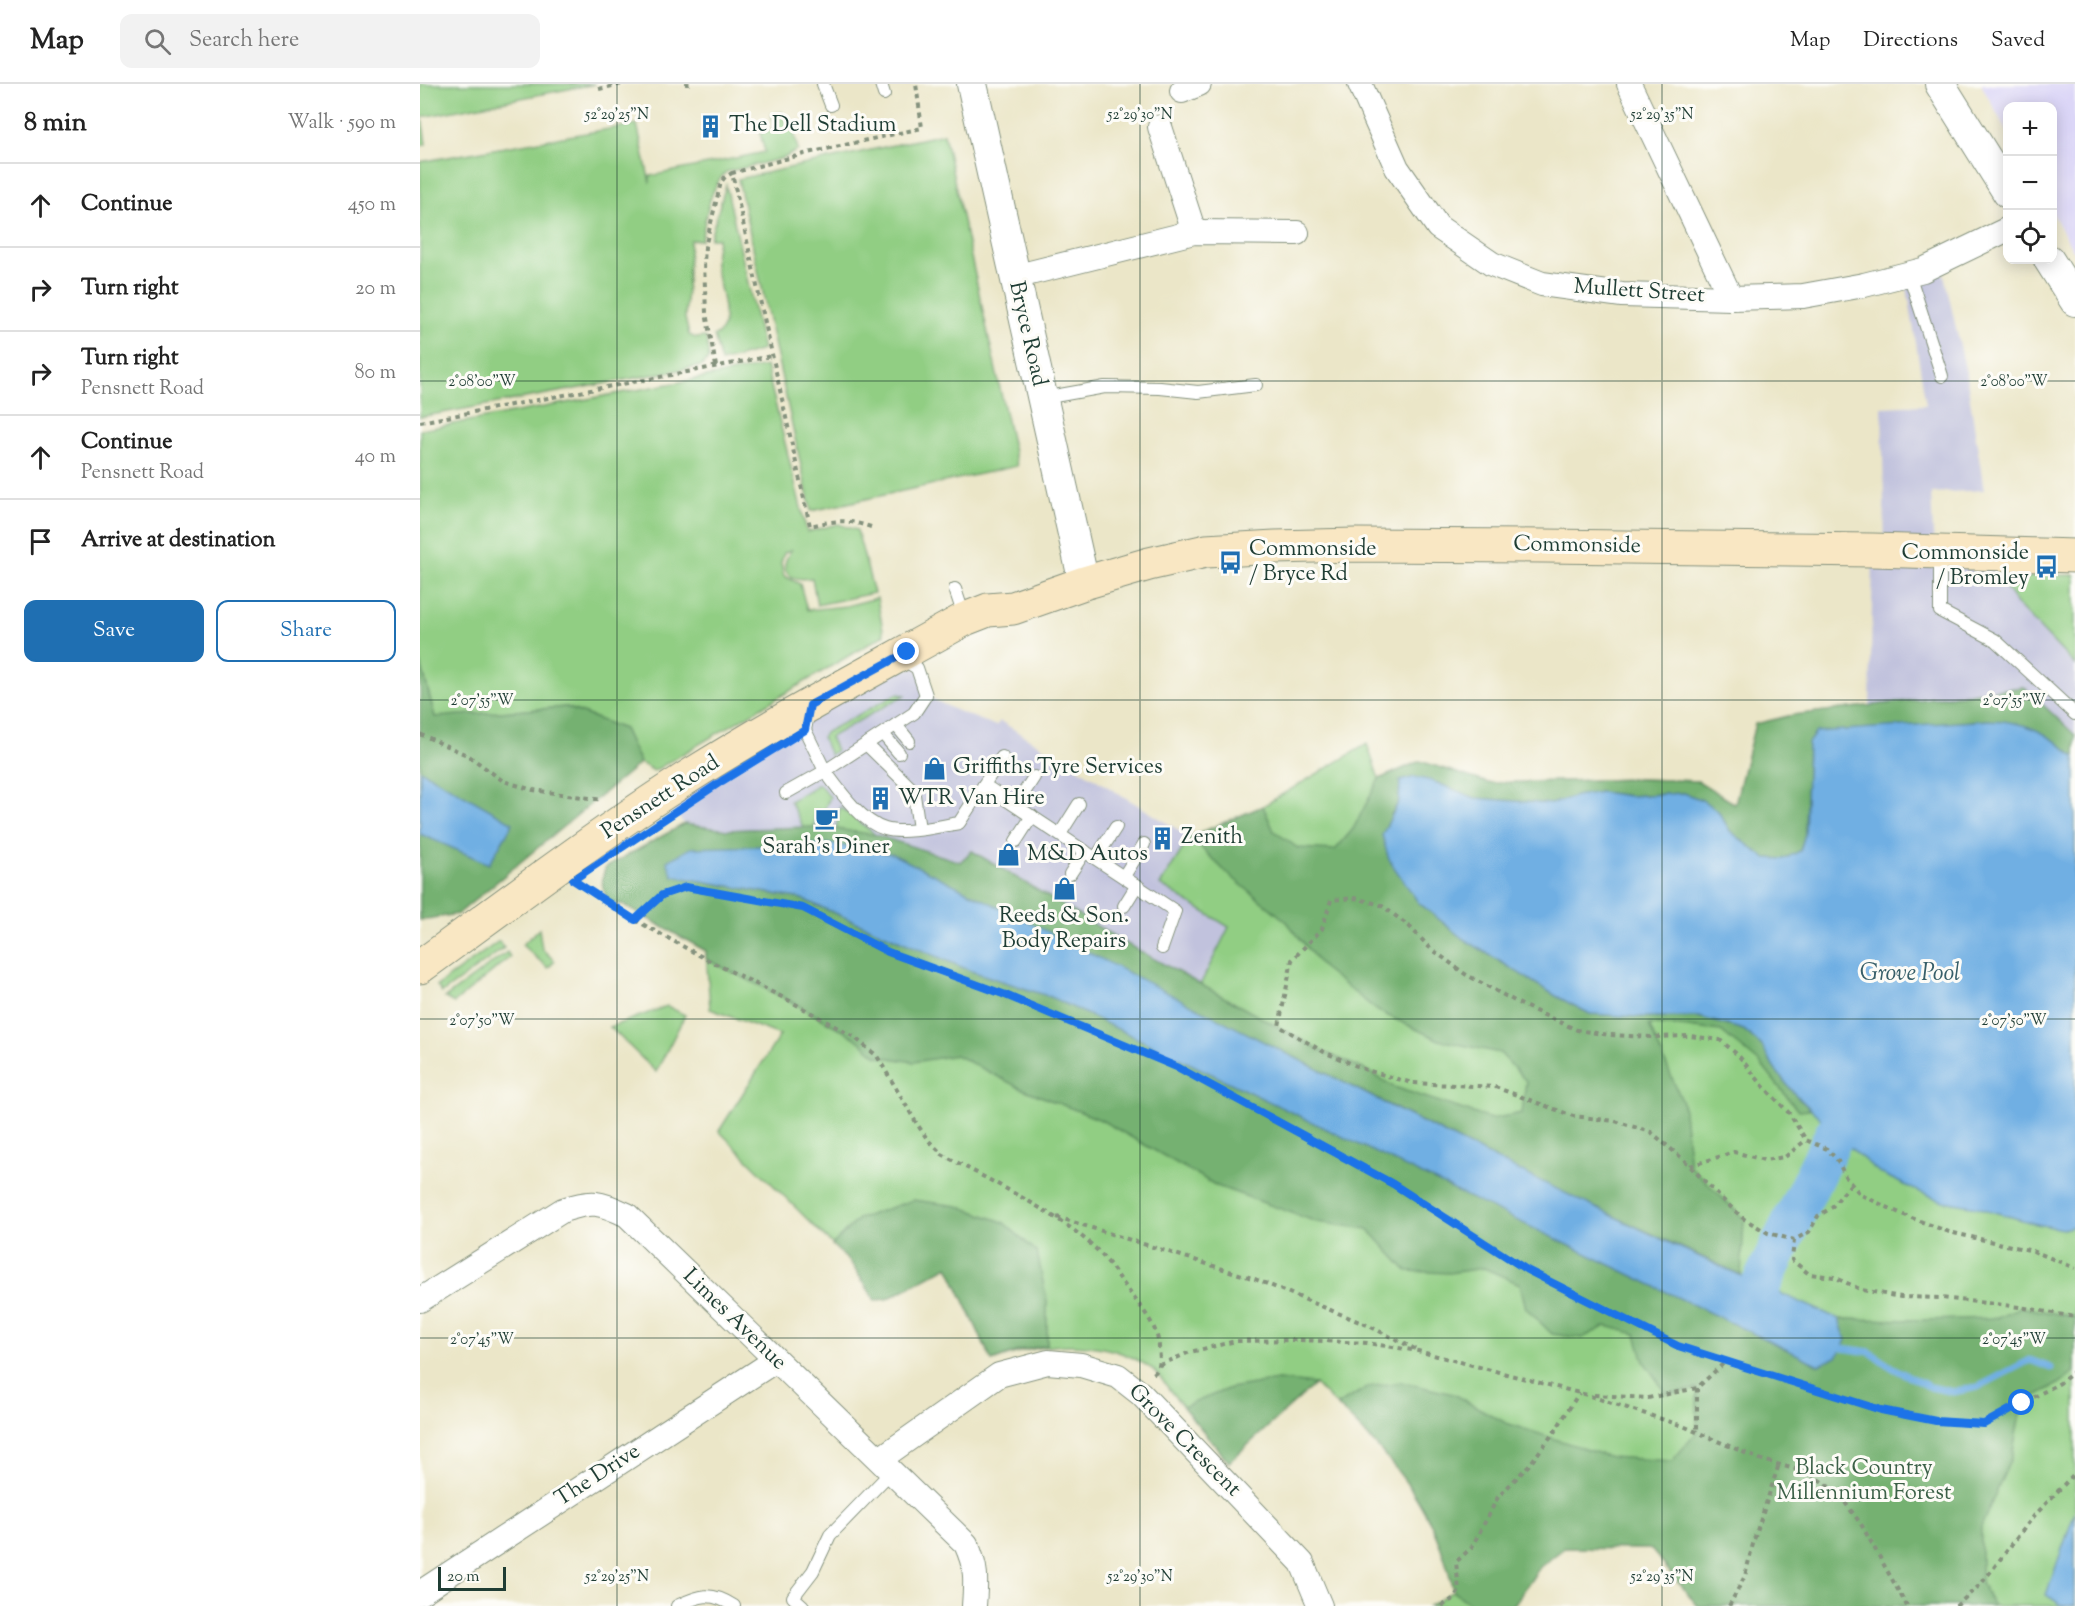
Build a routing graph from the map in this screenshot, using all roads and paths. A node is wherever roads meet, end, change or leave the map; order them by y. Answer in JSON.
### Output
{"nodes":[{"id":1,"x":622,"y":84,"type":"edge"},
{"id":2,"x":685,"y":84,"type":"edge"},
{"id":3,"x":693,"y":84,"type":"edge"},
{"id":4,"x":823,"y":84,"type":"edge"},
{"id":5,"x":916,"y":84,"type":"edge"},
{"id":6,"x":972,"y":84,"type":"edge"},
{"id":7,"x":1360,"y":84,"type":"edge"},
{"id":8,"x":1629,"y":84,"type":"edge"},
{"id":9,"x":1940,"y":84,"type":"edge"},
{"id":10,"x":599,"y":89,"type":"dead end"},
{"id":11,"x":831,"y":105,"type":"dead end"},
{"id":12,"x":1160,"y":127,"type":"dead end"},
{"id":13,"x":732,"y":173,"type":"junction"},
{"id":14,"x":2003,"y":186,"type":"edge"},
{"id":15,"x":2003,"y":231,"type":"edge"},
{"id":16,"x":1194,"y":232,"type":"junction"},
{"id":17,"x":1298,"y":233,"type":"dead end"},
{"id":18,"x":2052,"y":264,"type":"edge"},
{"id":19,"x":1909,"y":274,"type":"junction"},
{"id":20,"x":1014,"y":277,"type":"junction"},
{"id":21,"x":1731,"y":298,"type":"junction"},
{"id":22,"x":2075,"y":301,"type":"edge"},
{"id":23,"x":772,"y":356,"type":"junction"},
{"id":24,"x":716,"y":366,"type":"junction"},
{"id":25,"x":1942,"y":376,"type":"dead end"},
{"id":26,"x":1256,"y":385,"type":"dead end"},
{"id":27,"x":1041,"y":398,"type":"junction"},
{"id":28,"x":420,"y":422,"type":"edge"},
{"id":29,"x":871,"y":527,"type":"dead end"},
{"id":30,"x":1940,"y":552,"type":"junction"},
{"id":31,"x":2075,"y":555,"type":"edge"},
{"id":32,"x":1084,"y":583,"type":"junction"},
{"id":33,"x":1013,"y":608,"type":"junction"},
{"id":34,"x":878,"y":668,"type":"junction"},
{"id":35,"x":916,"y":668,"type":"junction"},
{"id":36,"x":2075,"y":714,"type":"edge"},
{"id":37,"x":808,"y":718,"type":"junction"},
{"id":38,"x":896,"y":725,"type":"junction"},
{"id":39,"x":420,"y":734,"type":"edge"},
{"id":40,"x":883,"y":734,"type":"junction"},
{"id":41,"x":909,"y":741,"type":"dead end"},
{"id":42,"x":867,"y":744,"type":"junction"},
{"id":43,"x":899,"y":753,"type":"dead end"},
{"id":44,"x":1002,"y":757,"type":"dead end"},
{"id":45,"x":825,"y":771,"type":"junction"},
{"id":46,"x":1034,"y":777,"type":"dead end"},
{"id":47,"x":984,"y":785,"type":"junction"},
{"id":48,"x":786,"y":793,"type":"dead end"},
{"id":49,"x":605,"y":800,"type":"dead end"},
{"id":50,"x":1079,"y":804,"type":"dead end"},
{"id":51,"x":1016,"y":805,"type":"junction"},
{"id":52,"x":1032,"y":816,"type":"junction"},
{"id":53,"x":1116,"y":827,"type":"dead end"},
{"id":54,"x":919,"y":829,"type":"junction"},
{"id":55,"x":1060,"y":834,"type":"junction"},
{"id":56,"x":1016,"y":841,"type":"dead end"},
{"id":57,"x":1144,"y":844,"type":"dead end"},
{"id":58,"x":1090,"y":854,"type":"junction"},
{"id":59,"x":1070,"y":874,"type":"dead end"},
{"id":60,"x":1124,"y":876,"type":"junction"},
{"id":61,"x":573,"y":880,"type":"junction"},
{"id":62,"x":1137,"y":885,"type":"junction"},
{"id":63,"x":1124,"y":906,"type":"dead end"},
{"id":64,"x":635,"y":920,"type":"junction"},
{"id":65,"x":1162,"y":948,"type":"dead end"},
{"id":66,"x":420,"y":967,"type":"edge"},
{"id":67,"x":420,"y":991,"type":"edge"},
{"id":68,"x":1806,"y":1140,"type":"junction"},
{"id":69,"x":1690,"y":1166,"type":"junction"},
{"id":70,"x":1851,"y":1184,"type":"junction"},
{"id":71,"x":1053,"y":1216,"type":"junction"},
{"id":72,"x":1794,"y":1240,"type":"junction"},
{"id":73,"x":2075,"y":1268,"type":"edge"},
{"id":74,"x":420,"y":1300,"type":"edge"},
{"id":75,"x":2075,"y":1317,"type":"edge"},
{"id":76,"x":1418,"y":1351,"type":"junction"},
{"id":77,"x":776,"y":1360,"type":"junction"},
{"id":78,"x":1726,"y":1361,"type":"junction"},
{"id":79,"x":1160,"y":1365,"type":"junction"},
{"id":80,"x":2075,"y":1371,"type":"edge"},
{"id":81,"x":1131,"y":1385,"type":"junction"},
{"id":82,"x":1697,"y":1388,"type":"junction"},
{"id":83,"x":1579,"y":1393,"type":"junction"},
{"id":84,"x":1587,"y":1395,"type":"junction"},
{"id":85,"x":1697,"y":1432,"type":"junction"},
{"id":86,"x":1779,"y":1464,"type":"junction"},
{"id":87,"x":886,"y":1465,"type":"junction"},
{"id":88,"x":2075,"y":1473,"type":"edge"},
{"id":89,"x":420,"y":1593,"type":"edge"},
{"id":90,"x":677,"y":1606,"type":"edge"},
{"id":91,"x":734,"y":1606,"type":"edge"},
{"id":92,"x":803,"y":1606,"type":"edge"},
{"id":93,"x":974,"y":1606,"type":"edge"},
{"id":94,"x":1320,"y":1606,"type":"edge"},
{"id":95,"x":1442,"y":1606,"type":"edge"},
{"id":96,"x":1729,"y":1606,"type":"edge"},
{"id":97,"x":1907,"y":1606,"type":"edge"},
{"id":98,"x":1956,"y":1606,"type":"edge"}],
"edges":[{"from":1,"to":10,"type":"path"},
{"from":2,"to":3,"type":"path"},
{"from":4,"to":11,"type":"lane"},
{"from":5,"to":13,"type":"path"},
{"from":6,"to":20,"type":"street","name":"Bryce Road"},
{"from":7,"to":21,"type":"street","name":"Mullett Street"},
{"from":8,"to":21,"type":"street"},
{"from":9,"to":14,"type":"street"},
{"from":12,"to":16,"type":"street"},
{"from":13,"to":23,"type":"path"},
{"from":13,"to":24,"type":"path"},
{"from":15,"to":19,"type":"street","name":"Mullett Street"},
{"from":16,"to":17,"type":"street"},
{"from":16,"to":20,"type":"street"},
{"from":18,"to":22,"type":"street"},
{"from":19,"to":21,"type":"street","name":"Mullett Street"},
{"from":19,"to":25,"type":"lane"},
{"from":20,"to":27,"type":"street","name":"Bryce Road"},
{"from":23,"to":24,"type":"path"},
{"from":23,"to":29,"type":"path"},
{"from":24,"to":28,"type":"path"},
{"from":26,"to":27,"type":"lane"},
{"from":27,"to":32,"type":"street","name":"Bryce Road"},
{"from":30,"to":31,"type":"main road","name":"Commonside"},
{"from":30,"to":32,"type":"main road","name":"Commonside"},
{"from":30,"to":36,"type":"lane"},
{"from":32,"to":33,"type":"main road","name":"Pensnett Road"},
{"from":33,"to":34,"type":"main road","name":"Pensnett Road"},
{"from":33,"to":35,"type":"main road","name":"Pensnett Road"},
{"from":34,"to":35,"type":"lane"},
{"from":34,"to":37,"type":"main road","name":"Pensnett Road"},
{"from":35,"to":37,"type":"main road","name":"Pensnett Road"},
{"from":35,"to":38,"type":"lane"},
{"from":37,"to":45,"type":"lane"},
{"from":37,"to":61,"type":"main road","name":"Pensnett Road"},
{"from":37,"to":66,"type":"main road","name":"Pensnett Road"},
{"from":38,"to":40,"type":"lane"},
{"from":38,"to":41,"type":"lane"},
{"from":39,"to":49,"type":"path"},
{"from":40,"to":42,"type":"lane"},
{"from":40,"to":43,"type":"lane"},
{"from":42,"to":45,"type":"lane"},
{"from":42,"to":54,"type":"lane"},
{"from":44,"to":47,"type":"lane"},
{"from":45,"to":48,"type":"lane"},
{"from":45,"to":54,"type":"lane"},
{"from":46,"to":51,"type":"lane"},
{"from":47,"to":51,"type":"lane"},
{"from":47,"to":54,"type":"lane"},
{"from":50,"to":55,"type":"lane"},
{"from":51,"to":52,"type":"lane"},
{"from":52,"to":55,"type":"lane"},
{"from":52,"to":56,"type":"lane"},
{"from":53,"to":58,"type":"lane"},
{"from":55,"to":58,"type":"lane"},
{"from":57,"to":60,"type":"lane"},
{"from":58,"to":59,"type":"lane"},
{"from":58,"to":60,"type":"lane"},
{"from":60,"to":62,"type":"lane"},
{"from":61,"to":64,"type":"path"},
{"from":61,"to":67,"type":"main road","name":"Pensnett Road"},
{"from":62,"to":63,"type":"lane"},
{"from":62,"to":65,"type":"lane"},
{"from":64,"to":71,"type":"path"},
{"from":64,"to":78,"type":"path"},
{"from":68,"to":69,"type":"path"},
{"from":68,"to":69,"type":"path"},
{"from":68,"to":70,"type":"path"},
{"from":69,"to":72,"type":"path"},
{"from":70,"to":72,"type":"path"},
{"from":70,"to":73,"type":"path"},
{"from":71,"to":76,"type":"path"},
{"from":71,"to":79,"type":"path"},
{"from":72,"to":75,"type":"path"},
{"from":74,"to":77,"type":"street","name":"Limes Avenue"},
{"from":76,"to":79,"type":"path"},
{"from":76,"to":83,"type":"path"},
{"from":77,"to":87,"type":"street","name":"Limes Avenue"},
{"from":77,"to":89,"type":"street","name":"The Drive"},
{"from":78,"to":80,"type":"path"},
{"from":78,"to":82,"type":"path"},
{"from":79,"to":81,"type":"path"},
{"from":81,"to":87,"type":"street","name":"Grove Crescent"},
{"from":81,"to":94,"type":"street","name":"Grove Crescent"},
{"from":82,"to":84,"type":"path"},
{"from":82,"to":85,"type":"path"},
{"from":83,"to":84,"type":"path"},
{"from":83,"to":95,"type":"path"},
{"from":84,"to":85,"type":"path"},
{"from":85,"to":86,"type":"path"},
{"from":86,"to":96,"type":"path"},
{"from":86,"to":97,"type":"path"},
{"from":87,"to":92,"type":"lane"},
{"from":87,"to":93,"type":"street","name":"Limes Avenue"},
{"from":88,"to":98,"type":"path"},
{"from":90,"to":91,"type":"lane"}]}
